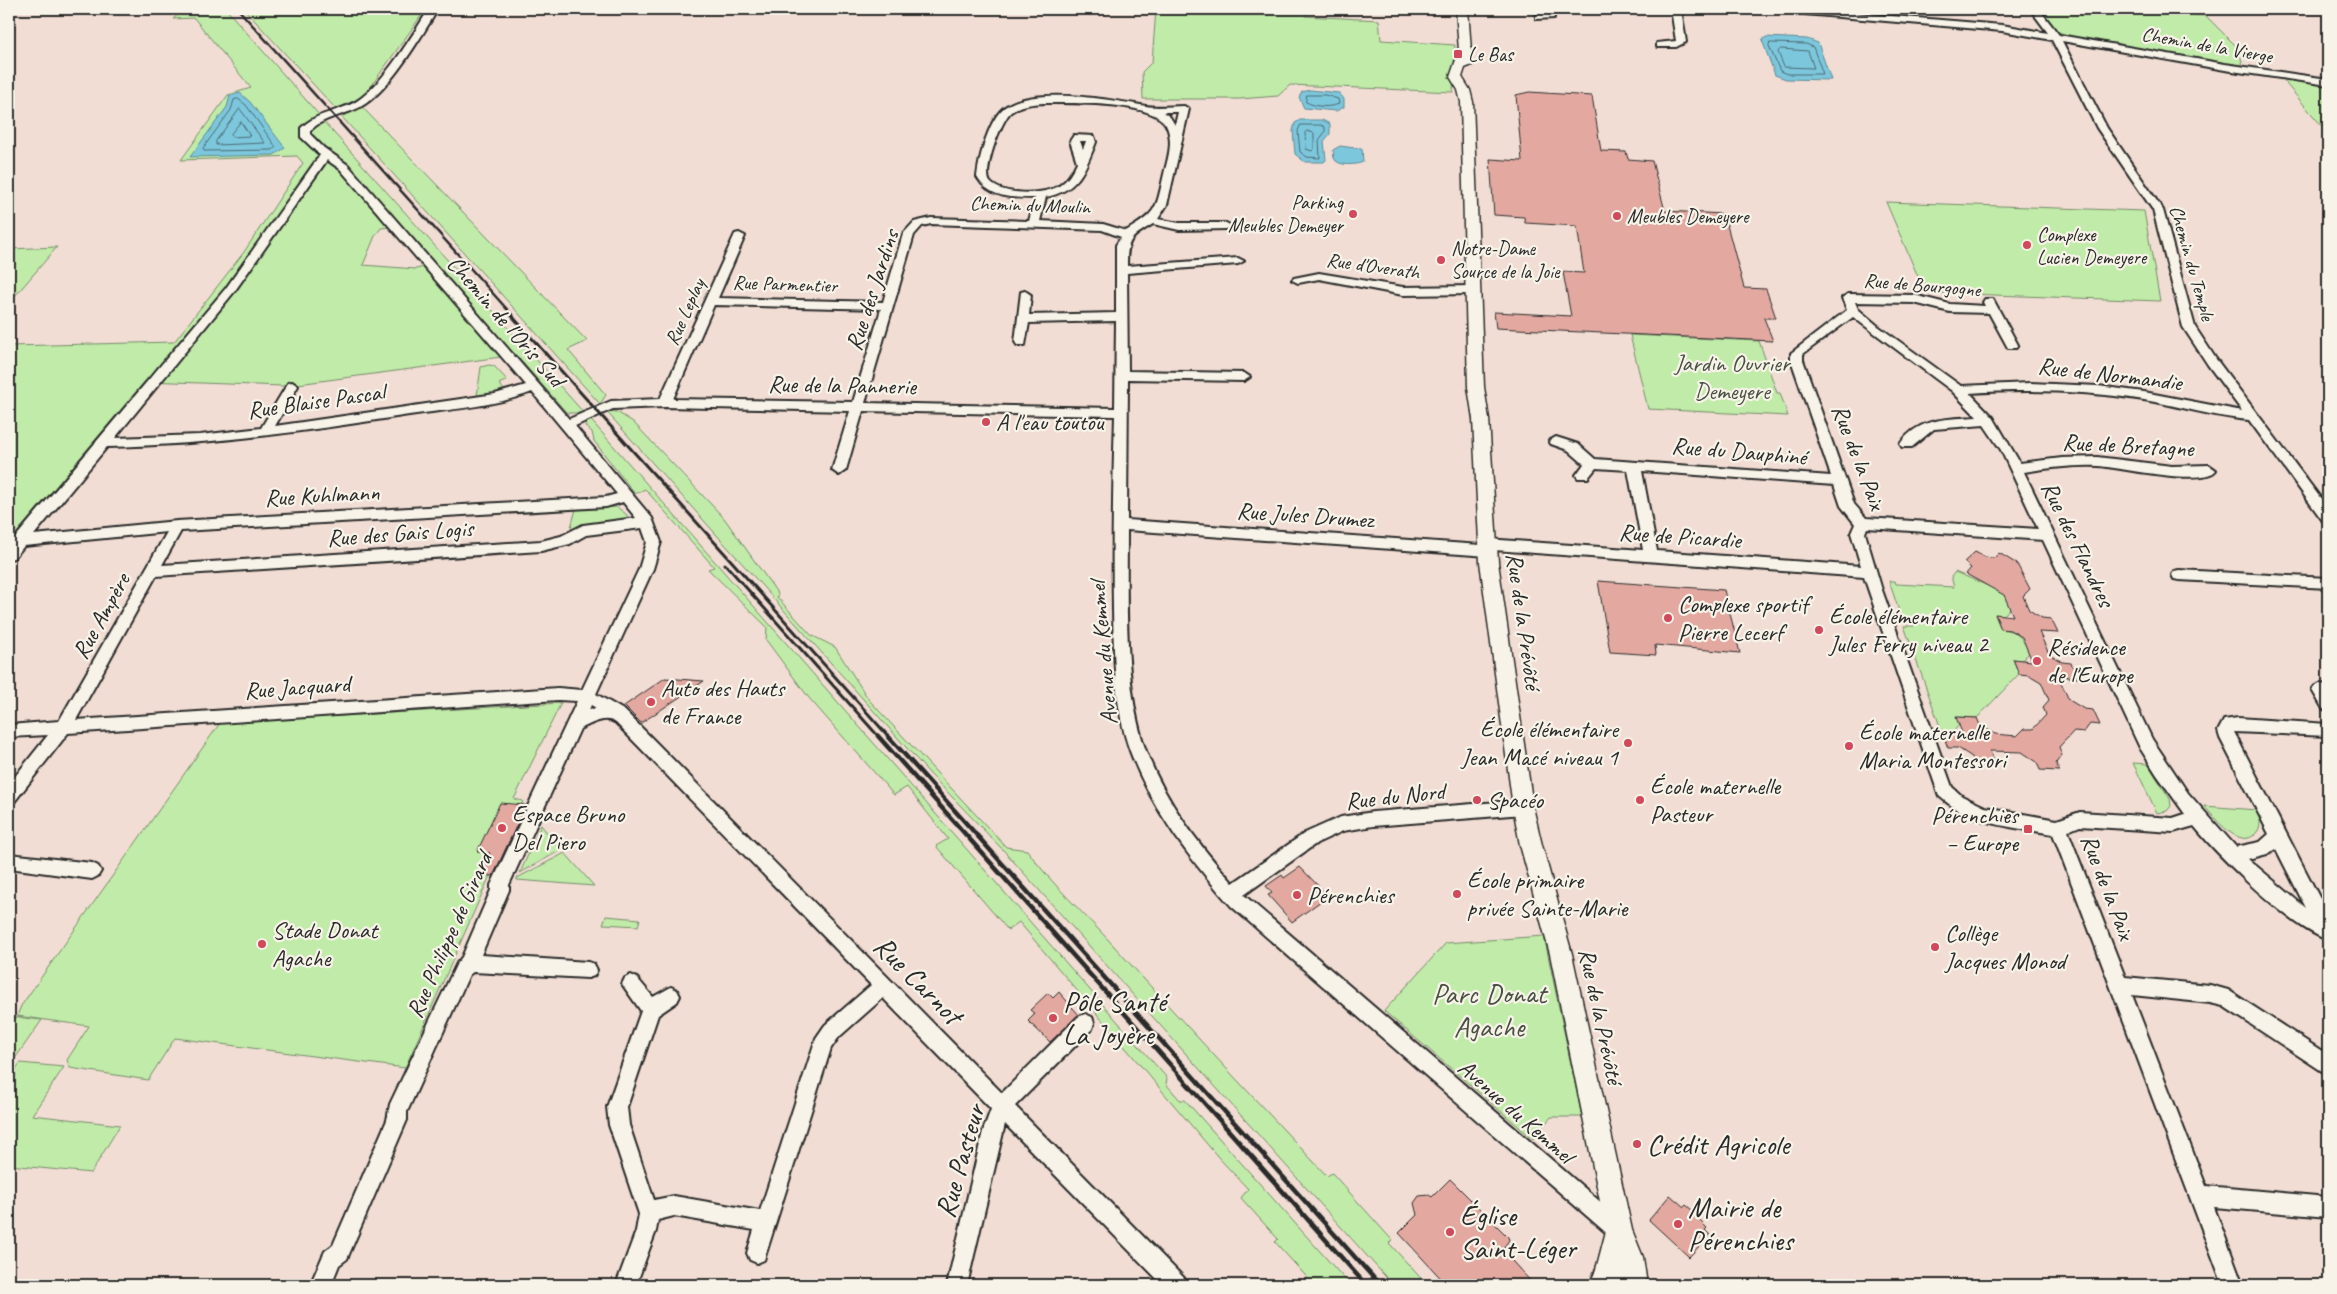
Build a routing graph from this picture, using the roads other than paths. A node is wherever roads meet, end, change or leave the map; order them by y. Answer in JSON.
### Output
{"nodes":[{"id":1,"x":433,"y":9,"type":"edge"},
{"id":2,"x":1462,"y":9,"type":"edge"},
{"id":3,"x":1549,"y":9,"type":"edge"},
{"id":4,"x":1676,"y":9,"type":"edge"},
{"id":5,"x":1781,"y":9,"type":"edge"},
{"id":6,"x":2035,"y":9,"type":"edge"},
{"id":7,"x":1539,"y":17,"type":"dead end"},
{"id":8,"x":2055,"y":36,"type":"junction"},
{"id":9,"x":1660,"y":45,"type":"dead end"},
{"id":10,"x":2328,"y":82,"type":"edge"},
{"id":11,"x":1147,"y":108,"type":"junction"},
{"id":12,"x":1175,"y":144,"type":"junction"},
{"id":13,"x":326,"y":154,"type":"junction"},
{"id":14,"x":1082,"y":161,"type":"dead end"},
{"id":15,"x":1040,"y":195,"type":"junction"},
{"id":16,"x":1152,"y":220,"type":"junction"},
{"id":17,"x":931,"y":221,"type":"joint"},
{"id":18,"x":1034,"y":224,"type":"junction"},
{"id":19,"x":1226,"y":226,"type":"dead end"},
{"id":20,"x":1127,"y":235,"type":"junction"},
{"id":21,"x":739,"y":236,"type":"dead end"},
{"id":22,"x":1238,"y":261,"type":"dead end"},
{"id":23,"x":1122,"y":270,"type":"junction"},
{"id":24,"x":1298,"y":280,"type":"dead end"},
{"id":25,"x":1473,"y":290,"type":"junction"},
{"id":26,"x":1025,"y":295,"type":"dead end"},
{"id":27,"x":711,"y":301,"type":"junction"},
{"id":28,"x":888,"y":306,"type":"junction"},
{"id":29,"x":1854,"y":311,"type":"junction"},
{"id":30,"x":1122,"y":317,"type":"junction"},
{"id":31,"x":1023,"y":319,"type":"junction"},
{"id":32,"x":1021,"y":342,"type":"dead end"},
{"id":33,"x":2012,"y":344,"type":"dead end"},
{"id":34,"x":1122,"y":375,"type":"junction"},
{"id":35,"x":1244,"y":377,"type":"dead end"},
{"id":36,"x":292,"y":386,"type":"dead end"},
{"id":37,"x":533,"y":387,"type":"junction"},
{"id":38,"x":1962,"y":390,"type":"junction"},
{"id":39,"x":665,"y":403,"type":"junction"},
{"id":40,"x":857,"y":408,"type":"junction"},
{"id":41,"x":1120,"y":412,"type":"junction"},
{"id":42,"x":2253,"y":416,"type":"junction"},
{"id":43,"x":1988,"y":420,"type":"junction"},
{"id":44,"x":566,"y":425,"type":"junction"},
{"id":45,"x":266,"y":431,"type":"junction"},
{"id":46,"x":1556,"y":441,"type":"dead end"},
{"id":47,"x":103,"y":443,"type":"junction"},
{"id":48,"x":1907,"y":444,"type":"dead end"},
{"id":49,"x":1592,"y":463,"type":"junction"},
{"id":50,"x":1634,"y":466,"type":"junction"},
{"id":51,"x":2016,"y":468,"type":"junction"},
{"id":52,"x":839,"y":470,"type":"dead end"},
{"id":53,"x":2209,"y":470,"type":"dead end"},
{"id":54,"x":1583,"y":475,"type":"dead end"},
{"id":55,"x":1840,"y":481,"type":"junction"},
{"id":56,"x":627,"y":496,"type":"junction"},
{"id":57,"x":2328,"y":518,"type":"edge"},
{"id":58,"x":647,"y":522,"type":"junction"},
{"id":59,"x":1862,"y":523,"type":"junction"},
{"id":60,"x":1119,"y":524,"type":"junction"},
{"id":61,"x":177,"y":526,"type":"junction"},
{"id":62,"x":2048,"y":535,"type":"junction"},
{"id":63,"x":19,"y":541,"type":"junction"},
{"id":64,"x":1488,"y":548,"type":"junction"},
{"id":65,"x":9,"y":554,"type":"edge"},
{"id":66,"x":1651,"y":557,"type":"junction"},
{"id":67,"x":152,"y":571,"type":"junction"},
{"id":68,"x":1869,"y":572,"type":"junction"},
{"id":69,"x":2178,"y":575,"type":"dead end"},
{"id":70,"x":2328,"y":583,"type":"edge"},
{"id":71,"x":2328,"y":690,"type":"edge"},
{"id":72,"x":588,"y":697,"type":"junction"},
{"id":73,"x":2328,"y":705,"type":"edge"},
{"id":74,"x":619,"y":715,"type":"junction"},
{"id":75,"x":574,"y":725,"type":"junction"},
{"id":76,"x":63,"y":728,"type":"junction"},
{"id":77,"x":2328,"y":730,"type":"edge"},
{"id":78,"x":9,"y":731,"type":"edge"},
{"id":79,"x":9,"y":796,"type":"edge"},
{"id":80,"x":1523,"y":807,"type":"junction"},
{"id":81,"x":2199,"y":817,"type":"junction"},
{"id":82,"x":2059,"y":828,"type":"junction"},
{"id":83,"x":2279,"y":836,"type":"junction"},
{"id":84,"x":2265,"y":848,"type":"junction"},
{"id":85,"x":2234,"y":855,"type":"junction"},
{"id":86,"x":2291,"y":860,"type":"junction"},
{"id":87,"x":9,"y":861,"type":"edge"},
{"id":88,"x":92,"y":871,"type":"dead end"},
{"id":89,"x":1232,"y":894,"type":"junction"},
{"id":90,"x":2328,"y":923,"type":"edge"},
{"id":91,"x":2328,"y":932,"type":"edge"},
{"id":92,"x":469,"y":963,"type":"junction"},
{"id":93,"x":588,"y":970,"type":"dead end"},
{"id":94,"x":631,"y":984,"type":"dead end"},
{"id":95,"x":2120,"y":985,"type":"junction"},
{"id":96,"x":883,"y":986,"type":"junction"},
{"id":97,"x":671,"y":996,"type":"dead end"},
{"id":98,"x":652,"y":1009,"type":"junction"},
{"id":99,"x":1085,"y":1023,"type":"dead end"},
{"id":100,"x":2328,"y":1066,"type":"edge"},
{"id":101,"x":1002,"y":1106,"type":"junction"},
{"id":102,"x":2199,"y":1196,"type":"junction"},
{"id":103,"x":2328,"y":1208,"type":"edge"},
{"id":104,"x":649,"y":1214,"type":"junction"},
{"id":105,"x":767,"y":1222,"type":"junction"},
{"id":106,"x":1619,"y":1231,"type":"junction"},
{"id":107,"x":757,"y":1253,"type":"dead end"},
{"id":108,"x":1619,"y":1283,"type":"edge"},
{"id":109,"x":320,"y":1285,"type":"edge"},
{"id":110,"x":626,"y":1285,"type":"edge"},
{"id":111,"x":957,"y":1285,"type":"edge"},
{"id":112,"x":1177,"y":1285,"type":"edge"},
{"id":113,"x":2233,"y":1285,"type":"edge"}],
"edges":[{"from":1,"to":13,"type":"street","name":"Chemin de l'Oris Sud"},
{"from":2,"to":25,"type":"street","name":"Rue de la Prévôté"},
{"from":3,"to":7,"type":"street"},
{"from":4,"to":9,"type":"street"},
{"from":5,"to":8,"type":"street","name":"Chemin de la Vierge"},
{"from":6,"to":8,"type":"street","name":"Chemin du Temple"},
{"from":8,"to":10,"type":"street","name":"Chemin de la Vierge"},
{"from":8,"to":42,"type":"street","name":"Chemin du Temple"},
{"from":11,"to":12,"type":"street"},
{"from":11,"to":12,"type":"street"},
{"from":11,"to":15,"type":"street"},
{"from":12,"to":16,"type":"street"},
{"from":13,"to":37,"type":"street","name":"Chemin de l'Oris Sud"},
{"from":13,"to":47,"type":"street"},
{"from":14,"to":15,"type":"street"},
{"from":15,"to":18,"type":"street"},
{"from":16,"to":19,"type":"street"},
{"from":16,"to":20,"type":"street"},
{"from":17,"to":18,"type":"street","name":"Chemin du Moulin"},
{"from":17,"to":28,"type":"street","name":"Rue des Jardins"},
{"from":18,"to":20,"type":"street","name":"Chemin du Moulin"},
{"from":20,"to":23,"type":"street"},
{"from":21,"to":27,"type":"street","name":"Rue Leplay"},
{"from":22,"to":23,"type":"street"},
{"from":23,"to":30,"type":"street"},
{"from":24,"to":25,"type":"street","name":"Rue d'Overath"},
{"from":25,"to":64,"type":"street","name":"Rue de la Prévôté"},
{"from":26,"to":31,"type":"street"},
{"from":27,"to":28,"type":"street","name":"Rue Parmentier"},
{"from":27,"to":39,"type":"street","name":"Rue Leplay"},
{"from":28,"to":40,"type":"street","name":"Rue des Jardins"},
{"from":29,"to":33,"type":"street","name":"Rue de Bourgogne"},
{"from":29,"to":38,"type":"street","name":"Rue des Flandres"},
{"from":29,"to":55,"type":"street","name":"Rue de la Paix"},
{"from":30,"to":31,"type":"street"},
{"from":30,"to":34,"type":"street"},
{"from":31,"to":32,"type":"street"},
{"from":34,"to":35,"type":"street"},
{"from":34,"to":41,"type":"street","name":"Avenue du Kemmel"},
{"from":36,"to":45,"type":"street"},
{"from":37,"to":44,"type":"street","name":"Chemin de l'Oris Sud"},
{"from":37,"to":45,"type":"street","name":"Rue Blaise Pascal"},
{"from":38,"to":42,"type":"street","name":"Rue de Normandie"},
{"from":38,"to":43,"type":"street","name":"Rue des Flandres"},
{"from":39,"to":40,"type":"street","name":"Rue de la Pannerie"},
{"from":39,"to":44,"type":"street","name":"Rue de la Pannerie"},
{"from":40,"to":41,"type":"street","name":"Rue de la Pannerie"},
{"from":40,"to":52,"type":"street","name":"Rue des Jardins"},
{"from":41,"to":60,"type":"street","name":"Avenue du Kemmel"},
{"from":42,"to":57,"type":"street","name":"Chemin du Temple"},
{"from":43,"to":48,"type":"street"},
{"from":43,"to":51,"type":"street","name":"Rue des Flandres"},
{"from":44,"to":56,"type":"street","name":"Chemin de l'Oris Sud"},
{"from":45,"to":47,"type":"street","name":"Rue Blaise Pascal"},
{"from":46,"to":49,"type":"street"},
{"from":47,"to":63,"type":"street"},
{"from":49,"to":50,"type":"street","name":"Rue du Dauphiné"},
{"from":49,"to":54,"type":"street"},
{"from":50,"to":55,"type":"street","name":"Rue du Dauphiné"},
{"from":50,"to":66,"type":"street"},
{"from":51,"to":53,"type":"street","name":"Rue de Bretagne"},
{"from":51,"to":62,"type":"street","name":"Rue des Flandres"},
{"from":55,"to":59,"type":"street","name":"Rue de la Paix"},
{"from":56,"to":58,"type":"street","name":"Chemin de l'Oris Sud"},
{"from":56,"to":61,"type":"street","name":"Rue Kuhlmann"},
{"from":58,"to":67,"type":"street","name":"Rue des Gais Logis"},
{"from":58,"to":72,"type":"street","name":"Rue Philippe de Girard"},
{"from":59,"to":62,"type":"street"},
{"from":59,"to":68,"type":"street","name":"Rue de la Paix"},
{"from":60,"to":64,"type":"street","name":"Rue Jules Drumez"},
{"from":60,"to":89,"type":"street","name":"Avenue du Kemmel"},
{"from":61,"to":63,"type":"street","name":"Rue Kuhlmann"},
{"from":61,"to":67,"type":"street","name":"Rue Ampère"},
{"from":62,"to":81,"type":"street","name":"Rue des Flandres"},
{"from":63,"to":65,"type":"street"},
{"from":64,"to":66,"type":"street","name":"Rue de Picardie"},
{"from":64,"to":80,"type":"street","name":"Rue de la Prévôté"},
{"from":66,"to":68,"type":"street","name":"Rue de Picardie"},
{"from":67,"to":76,"type":"street","name":"Rue Ampère"},
{"from":68,"to":82,"type":"street","name":"Rue de la Paix"},
{"from":69,"to":70,"type":"street"},
{"from":71,"to":73,"type":"street"},
{"from":72,"to":74,"type":"street","name":"Rue Carnot"},
{"from":72,"to":75,"type":"street","name":"Rue Philippe de Girard"},
{"from":72,"to":76,"type":"street","name":"Rue Jacquard"},
{"from":74,"to":75,"type":"street"},
{"from":74,"to":96,"type":"street","name":"Rue Carnot"},
{"from":75,"to":92,"type":"street","name":"Rue Philippe de Girard"},
{"from":76,"to":78,"type":"street","name":"Rue Jacquard"},
{"from":76,"to":79,"type":"street","name":"Rue Ampère"},
{"from":77,"to":83,"type":"street"},
{"from":80,"to":89,"type":"street","name":"Rue du Nord"},
{"from":80,"to":106,"type":"street","name":"Rue de la Prévôté"},
{"from":81,"to":82,"type":"street"},
{"from":81,"to":85,"type":"street","name":"Rue des Flandres"},
{"from":82,"to":95,"type":"street","name":"Rue de la Paix"},
{"from":83,"to":84,"type":"street"},
{"from":83,"to":86,"type":"street"},
{"from":84,"to":85,"type":"street"},
{"from":84,"to":86,"type":"street"},
{"from":85,"to":91,"type":"street","name":"Rue des Flandres"},
{"from":86,"to":90,"type":"street"},
{"from":87,"to":88,"type":"street"},
{"from":89,"to":106,"type":"street","name":"Avenue du Kemmel"},
{"from":92,"to":93,"type":"street"},
{"from":92,"to":109,"type":"street","name":"Rue Philippe de Girard"},
{"from":94,"to":98,"type":"street"},
{"from":95,"to":100,"type":"street"},
{"from":95,"to":102,"type":"street","name":"Rue de la Paix"},
{"from":96,"to":101,"type":"street","name":"Rue Carnot"},
{"from":96,"to":105,"type":"street"},
{"from":97,"to":98,"type":"street"},
{"from":98,"to":104,"type":"street"},
{"from":99,"to":101,"type":"street","name":"Rue Pasteur"},
{"from":101,"to":111,"type":"street","name":"Rue Pasteur"},
{"from":101,"to":112,"type":"street","name":"Rue Carnot"},
{"from":102,"to":103,"type":"street"},
{"from":102,"to":113,"type":"street","name":"Rue de la Paix"},
{"from":104,"to":105,"type":"street"},
{"from":104,"to":110,"type":"street"},
{"from":105,"to":107,"type":"street"},
{"from":106,"to":108,"type":"street","name":"Rue de la Prévôté"}]}
